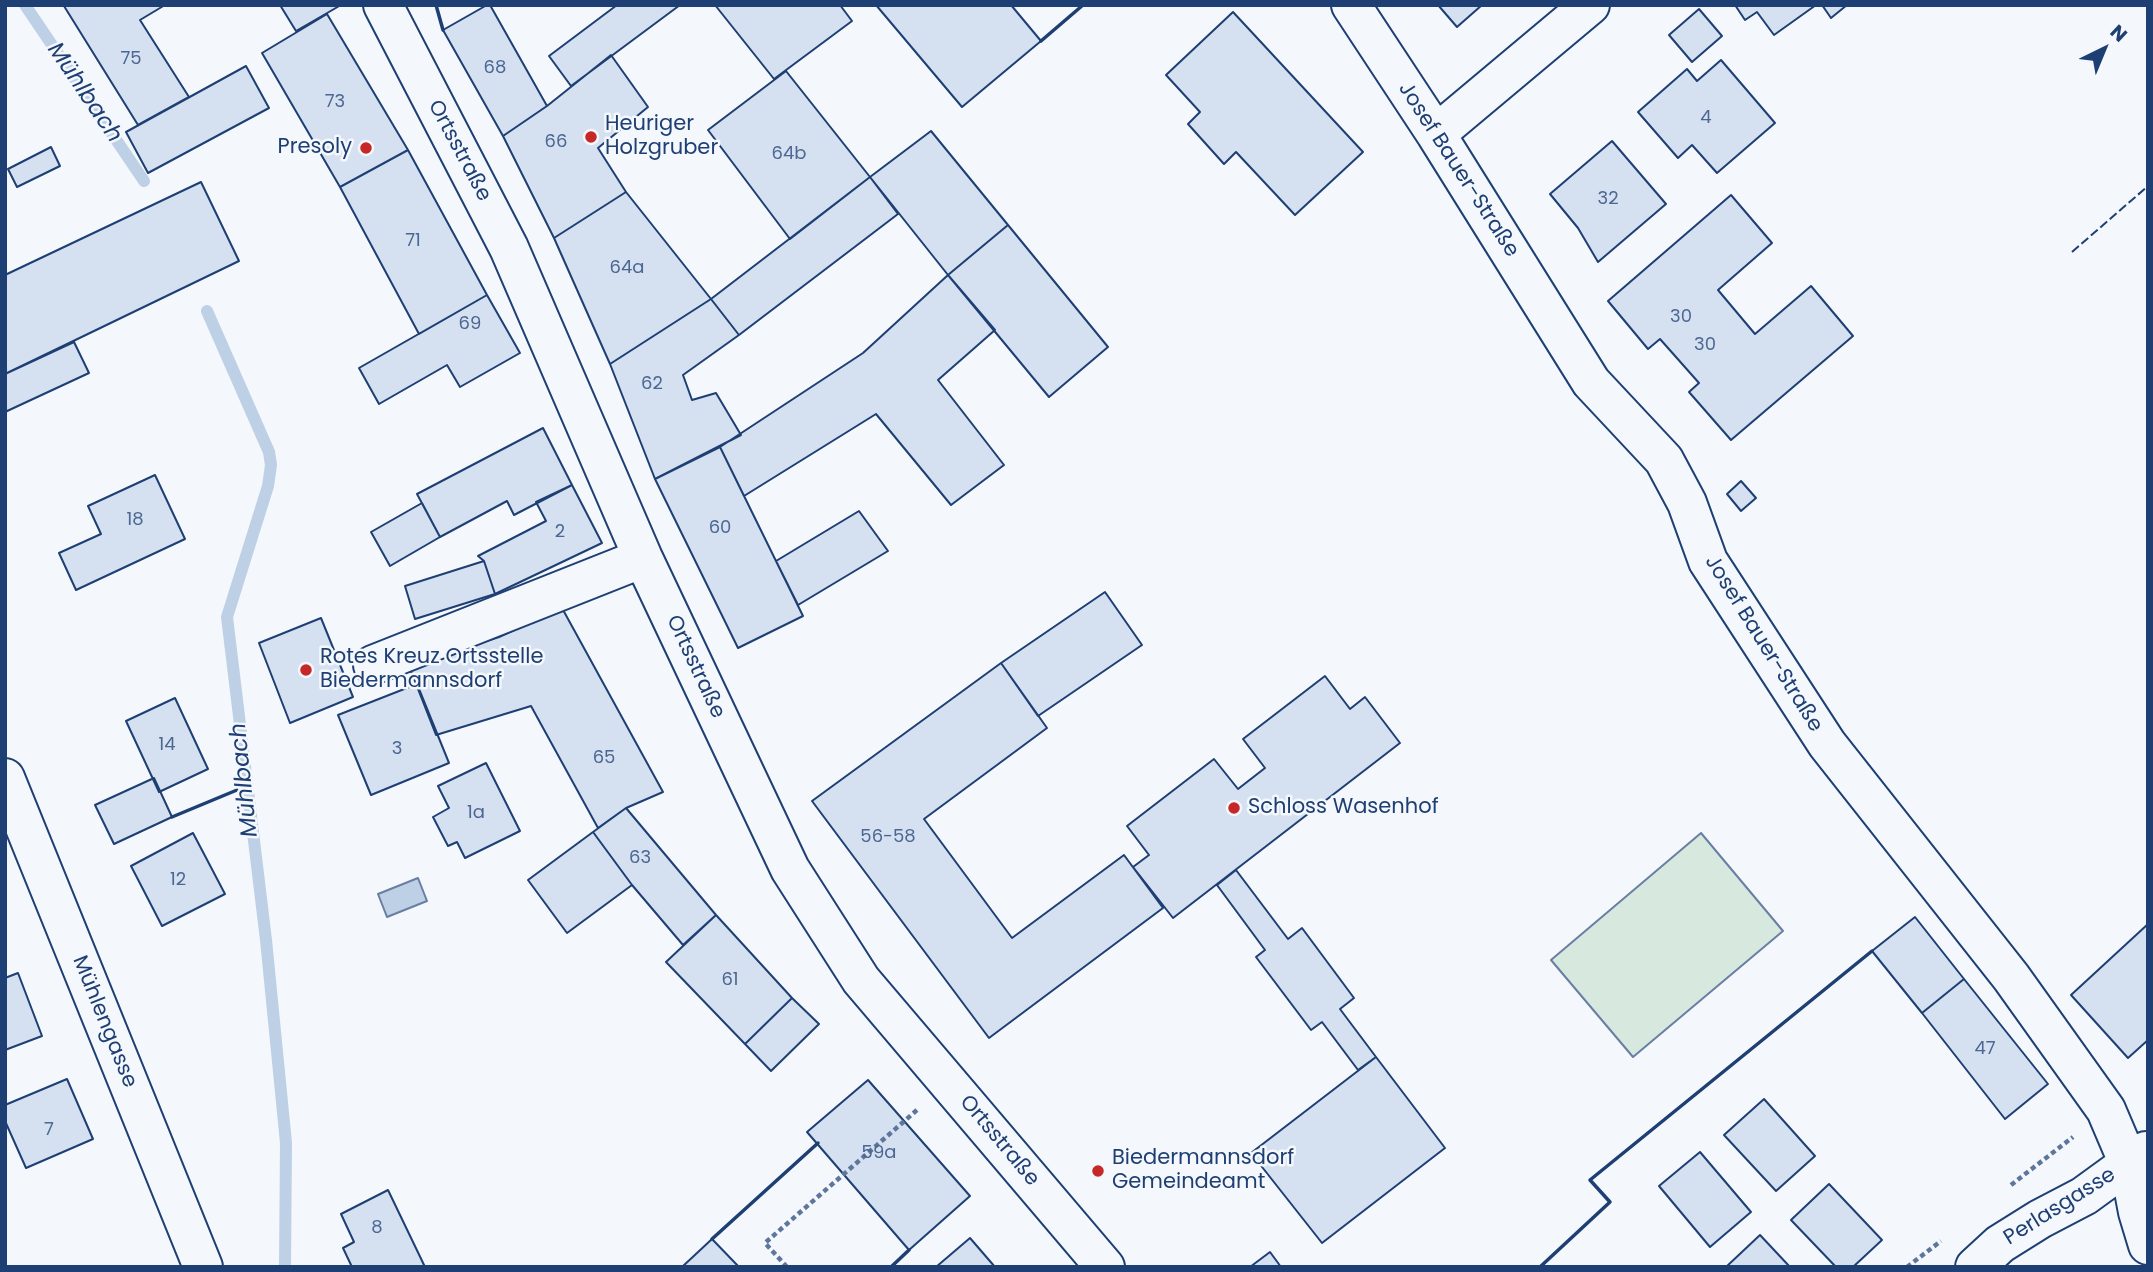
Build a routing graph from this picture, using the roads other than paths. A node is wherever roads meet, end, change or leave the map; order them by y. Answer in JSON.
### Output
{"nodes":[{"id":1,"x":383,"y":5,"type":"edge"},
{"id":2,"x":1351,"y":5,"type":"edge"},
{"id":3,"x":1590,"y":5,"type":"edge"},
{"id":4,"x":1436,"y":134,"type":"junction"},
{"id":5,"x":643,"y":558,"type":"junction"},
{"id":6,"x":373,"y":665,"type":"dead end"},
{"id":7,"x":5,"y":778,"type":"edge"},
{"id":8,"x":2138,"y":1157,"type":"edge"},
{"id":9,"x":2148,"y":1245,"type":"edge"},
{"id":10,"x":203,"y":1267,"type":"edge"},
{"id":11,"x":1105,"y":1267,"type":"edge"},
{"id":12,"x":1975,"y":1267,"type":"edge"}],
"edges":[{"from":1,"to":5,"type":"street","name":"Ortsstraße"},
{"from":2,"to":4,"type":"street","name":"Josef Bauer-Straße"},
{"from":3,"to":4,"type":"street"},
{"from":4,"to":8,"type":"street","name":"Josef Bauer-Straße"},
{"from":5,"to":6,"type":"street"},
{"from":5,"to":11,"type":"street","name":"Ortsstraße"},
{"from":7,"to":10,"type":"street","name":"Mühlengasse"},
{"from":8,"to":9,"type":"street","name":"Josef Bauer-Straße"},
{"from":8,"to":12,"type":"street","name":"Perlasgasse"}]}
